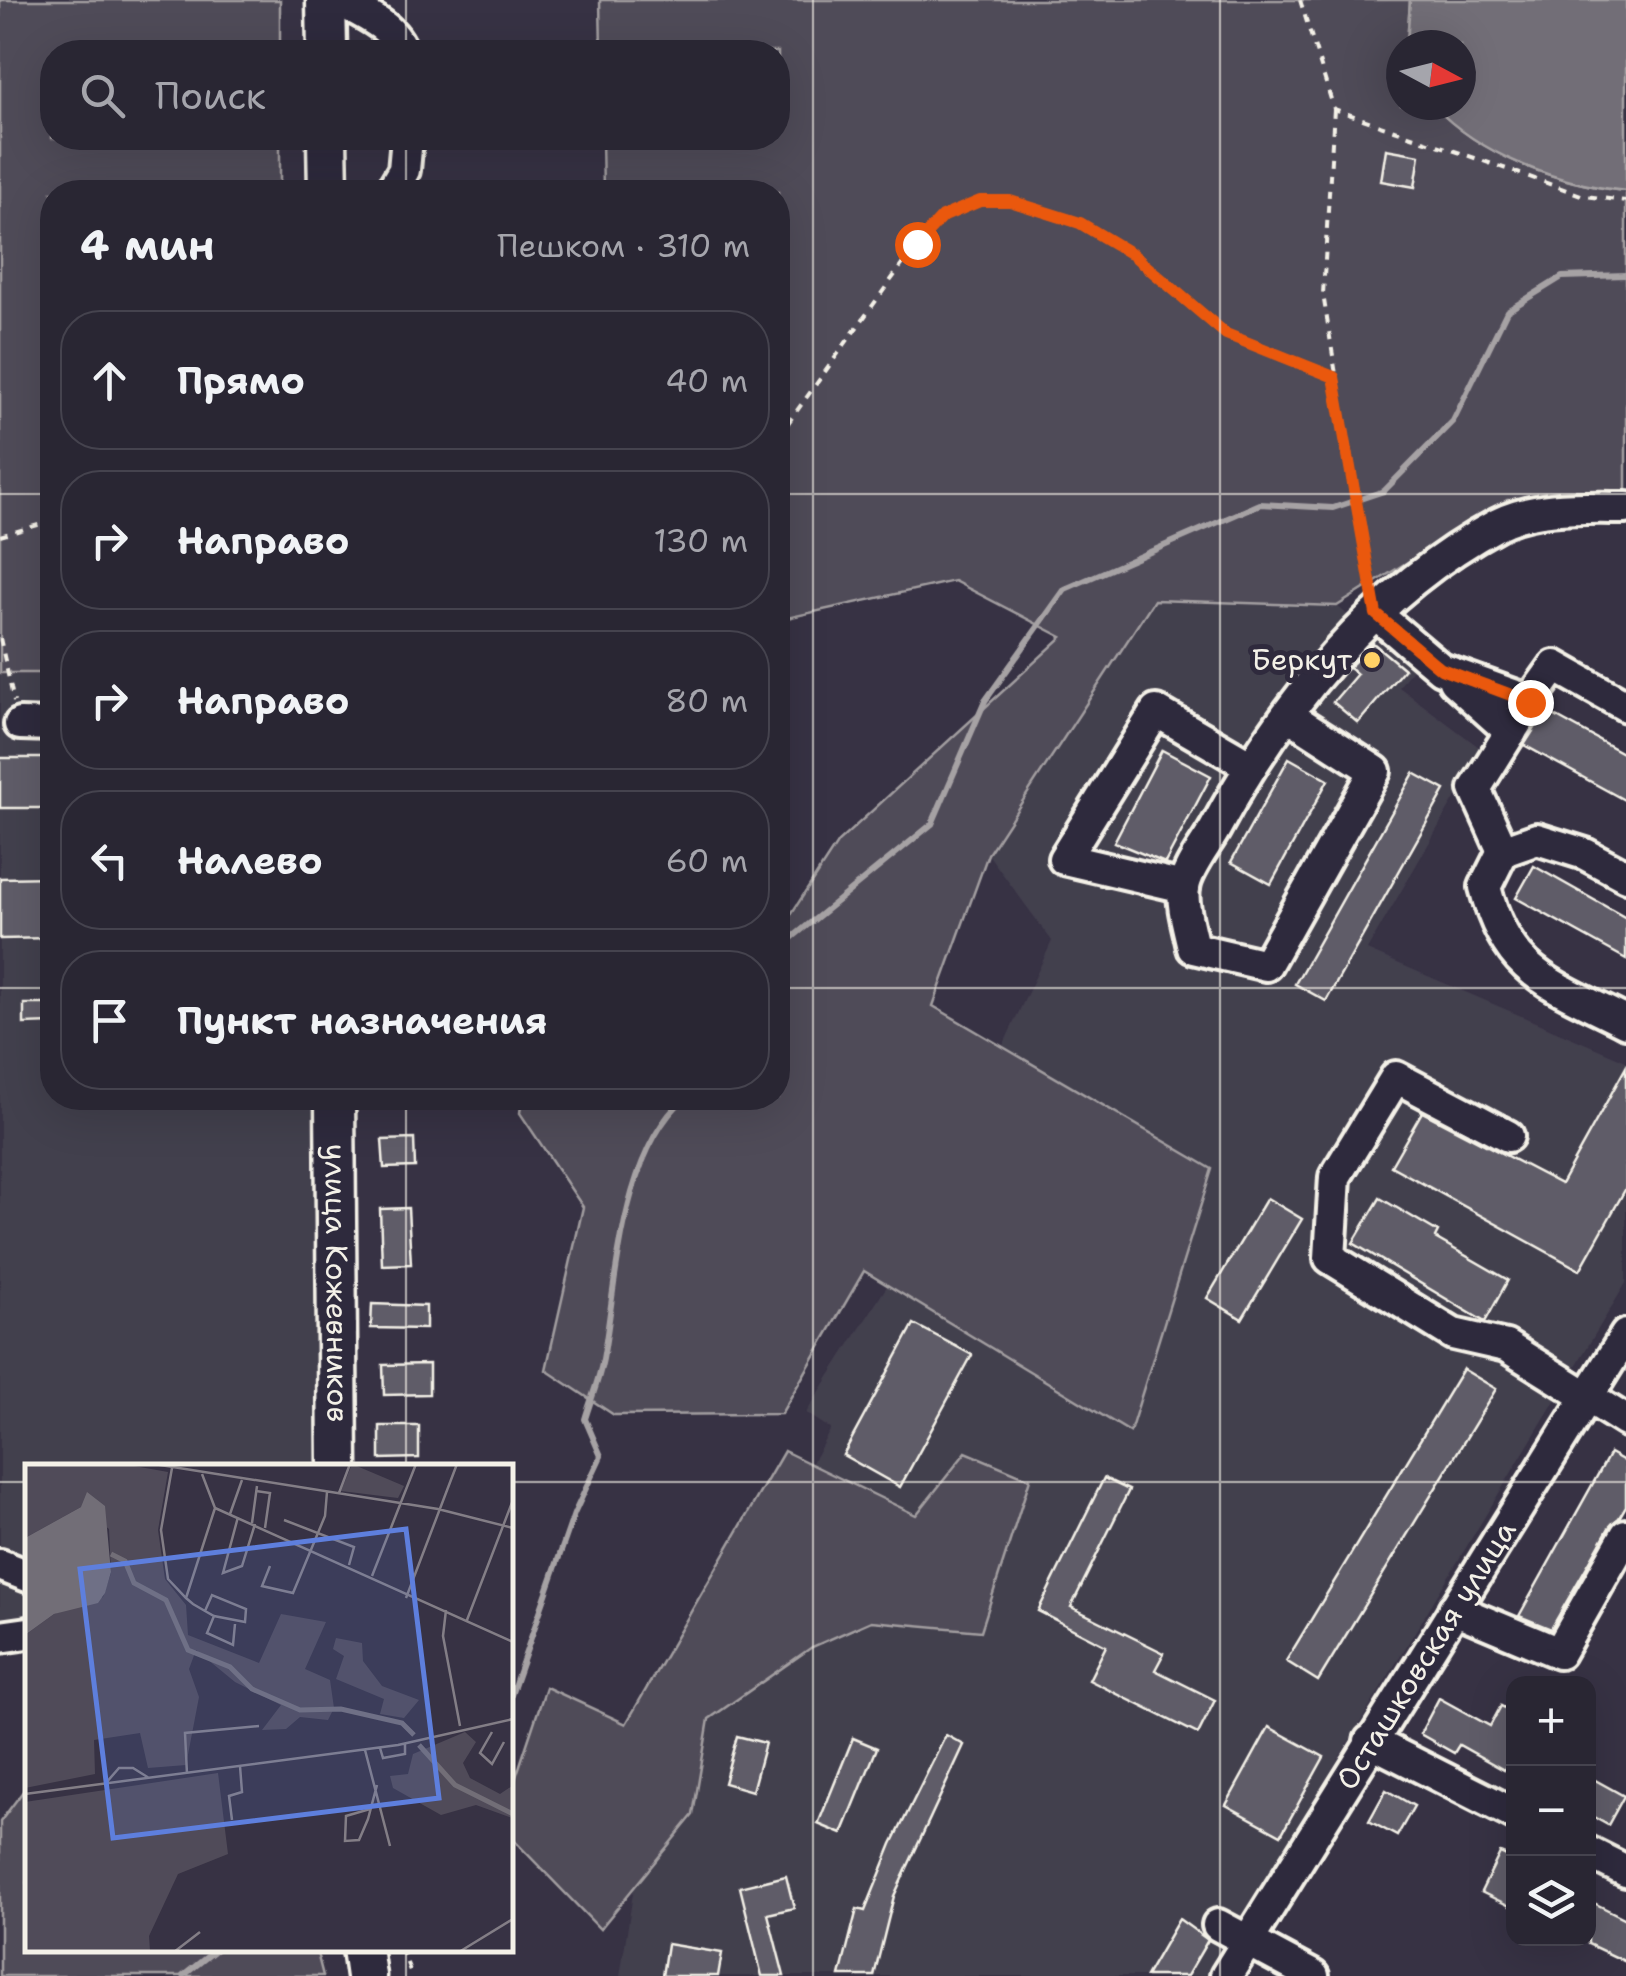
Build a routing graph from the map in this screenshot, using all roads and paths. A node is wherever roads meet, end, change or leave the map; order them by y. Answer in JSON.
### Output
{"nodes":[{"id":1,"x":326,"y":0,"type":"edge"},
{"id":2,"x":338,"y":0,"type":"edge"},
{"id":3,"x":1302,"y":0,"type":"edge"},
{"id":4,"x":327,"y":40,"type":"edge"},
{"id":5,"x":397,"y":40,"type":"edge"},
{"id":6,"x":1334,"y":109,"type":"junction"},
{"id":7,"x":327,"y":150,"type":"edge"},
{"id":8,"x":406,"y":150,"type":"edge"},
{"id":9,"x":328,"y":180,"type":"edge"},
{"id":10,"x":398,"y":180,"type":"edge"},
{"id":11,"x":1626,"y":201,"type":"edge"},
{"id":12,"x":1334,"y":377,"type":"junction"},
{"id":13,"x":790,"y":419,"type":"edge"},
{"id":14,"x":1626,"y":508,"type":"edge"},
{"id":15,"x":40,"y":524,"type":"edge"},
{"id":16,"x":0,"y":536,"type":"edge"},
{"id":17,"x":1376,"y":614,"type":"junction"},
{"id":18,"x":0,"y":638,"type":"edge"},
{"id":19,"x":1441,"y":669,"type":"junction"},
{"id":20,"x":1530,"y":702,"type":"junction"},
{"id":21,"x":1626,"y":706,"type":"edge"},
{"id":22,"x":1288,"y":715,"type":"junction"},
{"id":23,"x":20,"y":724,"type":"joint"},
{"id":24,"x":40,"y":725,"type":"edge"},
{"id":25,"x":1510,"y":732,"type":"junction"},
{"id":26,"x":1249,"y":766,"type":"junction"},
{"id":27,"x":1503,"y":852,"type":"junction"},
{"id":28,"x":1626,"y":876,"type":"edge"},
{"id":29,"x":1184,"y":887,"type":"junction"},
{"id":30,"x":1626,"y":1022,"type":"edge"},
{"id":31,"x":334,"y":1110,"type":"edge"},
{"id":32,"x":1508,"y":1136,"type":"dead end"},
{"id":33,"x":1626,"y":1335,"type":"edge"},
{"id":34,"x":1586,"y":1398,"type":"junction"},
{"id":35,"x":1626,"y":1421,"type":"edge"},
{"id":36,"x":338,"y":1464,"type":"edge"},
{"id":37,"x":1626,"y":1535,"type":"edge"},
{"id":38,"x":0,"y":1565,"type":"edge"},
{"id":39,"x":25,"y":1575,"type":"edge"},
{"id":40,"x":1454,"y":1609,"type":"junction"},
{"id":41,"x":25,"y":1633,"type":"edge"},
{"id":42,"x":0,"y":1637,"type":"edge"},
{"id":43,"x":1370,"y":1741,"type":"junction"},
{"id":44,"x":1506,"y":1810,"type":"edge"},
{"id":45,"x":1596,"y":1856,"type":"edge"},
{"id":46,"x":1626,"y":1871,"type":"edge"},
{"id":47,"x":1218,"y":1925,"type":"dead end"},
{"id":48,"x":1247,"y":1943,"type":"junction"},
{"id":49,"x":362,"y":1951,"type":"edge"},
{"id":50,"x":402,"y":1951,"type":"edge"},
{"id":51,"x":366,"y":1976,"type":"edge"},
{"id":52,"x":412,"y":1976,"type":"edge"},
{"id":53,"x":1226,"y":1976,"type":"edge"},
{"id":54,"x":1313,"y":1976,"type":"edge"}],
"edges":[{"from":1,"to":4,"type":"main road"},
{"from":2,"to":5,"type":"street"},
{"from":3,"to":6,"type":"path"},
{"from":6,"to":11,"type":"path"},
{"from":6,"to":12,"type":"path"},
{"from":7,"to":9,"type":"main road"},
{"from":8,"to":10,"type":"street"},
{"from":12,"to":13,"type":"path"},
{"from":12,"to":17,"type":"path"},
{"from":14,"to":17,"type":"street"},
{"from":15,"to":16,"type":"path"},
{"from":17,"to":19,"type":"street"},
{"from":17,"to":22,"type":"street"},
{"from":18,"to":23,"type":"path"},
{"from":19,"to":20,"type":"street"},
{"from":19,"to":25,"type":"street"},
{"from":20,"to":21,"type":"street"},
{"from":20,"to":25,"type":"street"},
{"from":22,"to":26,"type":"street"},
{"from":22,"to":29,"type":"street"},
{"from":23,"to":24,"type":"street"},
{"from":25,"to":27,"type":"street"},
{"from":26,"to":29,"type":"street"},
{"from":26,"to":29,"type":"street"},
{"from":27,"to":28,"type":"street"},
{"from":27,"to":30,"type":"street"},
{"from":31,"to":36,"type":"main road","name":"улица Кожевников"},
{"from":32,"to":34,"type":"street"},
{"from":33,"to":34,"type":"street","name":"Осташковская улица"},
{"from":34,"to":35,"type":"street"},
{"from":34,"to":40,"type":"street","name":"Осташковская улица"},
{"from":37,"to":40,"type":"street"},
{"from":38,"to":39,"type":"street"},
{"from":40,"to":43,"type":"street","name":"Осташковская улица"},
{"from":41,"to":42,"type":"street"},
{"from":43,"to":44,"type":"street"},
{"from":43,"to":48,"type":"street","name":"Осташковская улица"},
{"from":45,"to":46,"type":"street"},
{"from":47,"to":48,"type":"street"},
{"from":48,"to":53,"type":"street","name":"Осташковская улица"},
{"from":48,"to":54,"type":"street"},
{"from":49,"to":51,"type":"main road"},
{"from":50,"to":52,"type":"path"}]}
